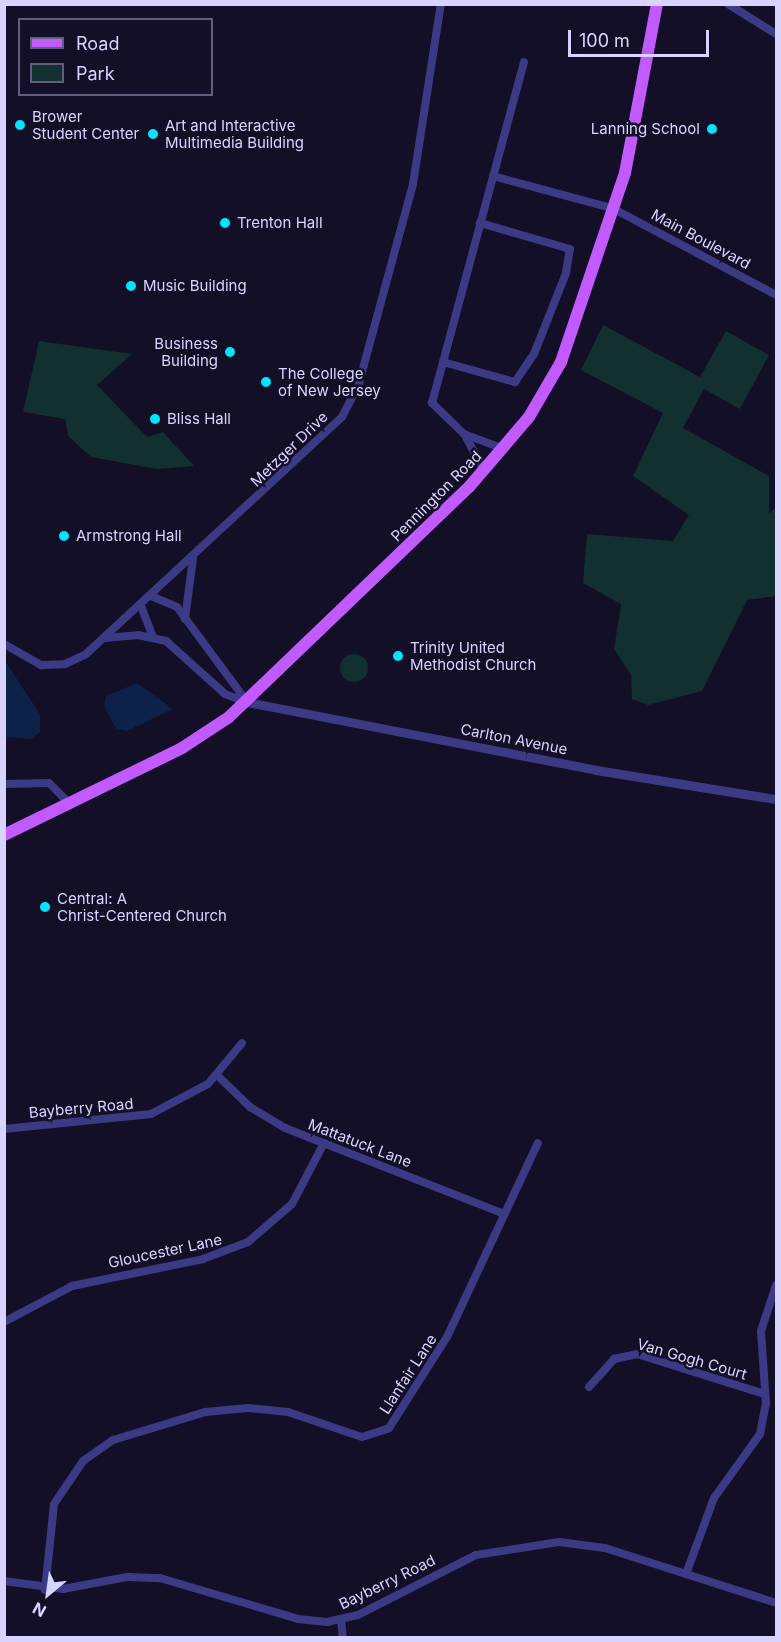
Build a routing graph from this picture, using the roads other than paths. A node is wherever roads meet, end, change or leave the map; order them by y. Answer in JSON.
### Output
{"nodes":[{"id":1,"x":441,"y":4,"type":"edge"},
{"id":2,"x":657,"y":4,"type":"edge"},
{"id":3,"x":728,"y":4,"type":"edge"},
{"id":4,"x":777,"y":34,"type":"edge"},
{"id":5,"x":524,"y":62,"type":"dead end"},
{"id":6,"x":493,"y":176,"type":"junction"},
{"id":7,"x":612,"y":208,"type":"junction"},
{"id":8,"x":480,"y":223,"type":"junction"},
{"id":9,"x":777,"y":295,"type":"edge"},
{"id":10,"x":443,"y":362,"type":"junction"},
{"id":11,"x":464,"y":434,"type":"junction"},
{"id":12,"x":504,"y":449,"type":"junction"},
{"id":13,"x":484,"y":471,"type":"junction"},
{"id":14,"x":194,"y":557,"type":"junction"},
{"id":15,"x":151,"y":596,"type":"junction"},
{"id":16,"x":141,"y":606,"type":"junction"},
{"id":17,"x":185,"y":619,"type":"junction"},
{"id":18,"x":153,"y":637,"type":"junction"},
{"id":19,"x":105,"y":638,"type":"junction"},
{"id":20,"x":4,"y":644,"type":"edge"},
{"id":21,"x":247,"y":702,"type":"junction"},
{"id":22,"x":4,"y":784,"type":"edge"},
{"id":23,"x":777,"y":799,"type":"edge"},
{"id":24,"x":67,"y":801,"type":"junction"},
{"id":25,"x":4,"y":835,"type":"edge"},
{"id":26,"x":242,"y":1043,"type":"dead end"},
{"id":27,"x":218,"y":1076,"type":"junction"},
{"id":28,"x":4,"y":1130,"type":"edge"},
{"id":29,"x":324,"y":1143,"type":"junction"},
{"id":30,"x":537,"y":1143,"type":"dead end"},
{"id":31,"x":505,"y":1214,"type":"junction"},
{"id":32,"x":777,"y":1285,"type":"edge"},
{"id":33,"x":4,"y":1322,"type":"edge"},
{"id":34,"x":589,"y":1387,"type":"dead end"},
{"id":35,"x":765,"y":1394,"type":"junction"},
{"id":36,"x":686,"y":1574,"type":"junction"},
{"id":37,"x":4,"y":1581,"type":"edge"},
{"id":38,"x":45,"y":1590,"type":"junction"},
{"id":39,"x":777,"y":1603,"type":"edge"},
{"id":40,"x":341,"y":1620,"type":"junction"},
{"id":41,"x":343,"y":1638,"type":"edge"}],
"edges":[{"from":1,"to":14,"type":"street","name":"Metzger Drive"},
{"from":2,"to":7,"type":"main road","name":"Pennington Road"},
{"from":3,"to":4,"type":"street"},
{"from":5,"to":6,"type":"street"},
{"from":6,"to":7,"type":"street","name":"Main Boulevard"},
{"from":6,"to":8,"type":"street"},
{"from":7,"to":9,"type":"street","name":"Main Boulevard"},
{"from":7,"to":12,"type":"main road","name":"Pennington Road"},
{"from":8,"to":10,"type":"street"},
{"from":8,"to":10,"type":"street"},
{"from":10,"to":11,"type":"street"},
{"from":11,"to":12,"type":"street"},
{"from":11,"to":13,"type":"street"},
{"from":12,"to":13,"type":"main road","name":"Pennington Road"},
{"from":13,"to":21,"type":"main road","name":"Pennington Road"},
{"from":14,"to":15,"type":"street","name":"Metzger Drive"},
{"from":14,"to":17,"type":"street"},
{"from":15,"to":16,"type":"street","name":"Metzger Drive"},
{"from":15,"to":17,"type":"street"},
{"from":16,"to":18,"type":"street"},
{"from":16,"to":19,"type":"street","name":"Metzger Drive"},
{"from":17,"to":21,"type":"street"},
{"from":18,"to":19,"type":"street"},
{"from":18,"to":21,"type":"street"},
{"from":19,"to":20,"type":"street","name":"Metzger Drive"},
{"from":21,"to":23,"type":"street","name":"Carlton Avenue"},
{"from":21,"to":24,"type":"main road","name":"Pennington Road"},
{"from":22,"to":24,"type":"street"},
{"from":24,"to":25,"type":"main road","name":"Pennington Road"},
{"from":26,"to":27,"type":"street","name":"Bayberry Road"},
{"from":27,"to":28,"type":"street","name":"Bayberry Road"},
{"from":27,"to":29,"type":"street","name":"Mattatuck Lane"},
{"from":29,"to":31,"type":"street","name":"Mattatuck Lane"},
{"from":29,"to":33,"type":"street","name":"Gloucester Lane"},
{"from":30,"to":31,"type":"street","name":"Llanfair Lane"},
{"from":31,"to":38,"type":"street","name":"Llanfair Lane"},
{"from":32,"to":35,"type":"street"},
{"from":34,"to":35,"type":"street","name":"Van Gogh Court"},
{"from":35,"to":36,"type":"street"},
{"from":36,"to":39,"type":"street","name":"Bayberry Road"},
{"from":36,"to":40,"type":"street","name":"Bayberry Road"},
{"from":37,"to":38,"type":"street","name":"Bayberry Road"},
{"from":38,"to":40,"type":"street","name":"Bayberry Road"},
{"from":40,"to":41,"type":"street"}]}
